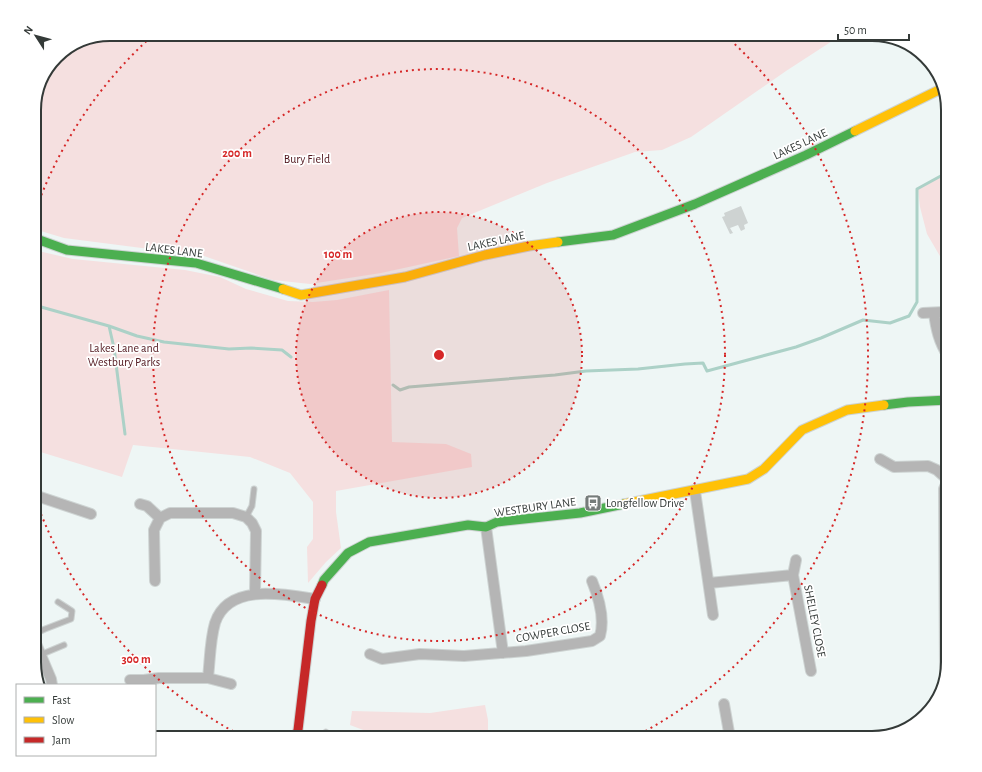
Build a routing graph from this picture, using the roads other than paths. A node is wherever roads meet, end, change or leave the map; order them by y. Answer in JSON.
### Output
{"nodes":[{"id":1,"x":938,"y":91,"type":"edge"},
{"id":2,"x":41,"y":241,"type":"edge"},
{"id":3,"x":923,"y":313,"type":"dead end"},
{"id":4,"x":941,"y":343,"type":"edge"},
{"id":5,"x":941,"y":400,"type":"edge"},
{"id":6,"x":880,"y":459,"type":"dead end"},
{"id":7,"x":941,"y":474,"type":"edge"},
{"id":8,"x":254,"y":490,"type":"dead end"},
{"id":9,"x":695,"y":491,"type":"junction"},
{"id":10,"x":41,"y":497,"type":"edge"},
{"id":11,"x":140,"y":504,"type":"dead end"},
{"id":12,"x":92,"y":514,"type":"dead end"},
{"id":13,"x":246,"y":517,"type":"junction"},
{"id":14,"x":160,"y":518,"type":"junction"},
{"id":15,"x":486,"y":527,"type":"junction"},
{"id":16,"x":796,"y":560,"type":"dead end"},
{"id":17,"x":793,"y":575,"type":"junction"},
{"id":18,"x":155,"y":581,"type":"dead end"},
{"id":19,"x":592,"y":581,"type":"dead end"},
{"id":20,"x":709,"y":583,"type":"junction"},
{"id":21,"x":255,"y":593,"type":"junction"},
{"id":22,"x":315,"y":599,"type":"junction"},
{"id":23,"x":58,"y":602,"type":"dead end"},
{"id":24,"x":713,"y":614,"type":"dead end"},
{"id":25,"x":41,"y":630,"type":"edge"},
{"id":26,"x":64,"y":645,"type":"dead end"},
{"id":27,"x":503,"y":653,"type":"junction"},
{"id":28,"x":370,"y":654,"type":"dead end"},
{"id":29,"x":41,"y":655,"type":"edge"},
{"id":30,"x":41,"y":657,"type":"edge"},
{"id":31,"x":811,"y":671,"type":"dead end"},
{"id":32,"x":208,"y":678,"type":"junction"},
{"id":33,"x":130,"y":680,"type":"dead end"},
{"id":34,"x":52,"y":684,"type":"edge"},
{"id":35,"x":231,"y":684,"type":"dead end"},
{"id":36,"x":724,"y":704,"type":"dead end"},
{"id":37,"x":298,"y":731,"type":"edge"},
{"id":38,"x":729,"y":731,"type":"edge"}],
"edges":[{"from":1,"to":2,"type":"street","name":"LAKES LANE"},
{"from":3,"to":4,"type":"street"},
{"from":5,"to":9,"type":"street","name":"WESTBURY LANE"},
{"from":6,"to":7,"type":"street"},
{"from":8,"to":13,"type":"lane"},
{"from":9,"to":15,"type":"street","name":"WESTBURY LANE"},
{"from":9,"to":20,"type":"street"},
{"from":10,"to":12,"type":"street"},
{"from":11,"to":14,"type":"street"},
{"from":13,"to":14,"type":"street"},
{"from":13,"to":21,"type":"street"},
{"from":14,"to":18,"type":"street"},
{"from":15,"to":22,"type":"street","name":"WESTBURY LANE"},
{"from":15,"to":27,"type":"street"},
{"from":16,"to":17,"type":"street","name":"SHELLEY CLOSE"},
{"from":17,"to":20,"type":"street","name":"SHELLEY CLOSE"},
{"from":17,"to":31,"type":"street","name":"SHELLEY CLOSE"},
{"from":19,"to":27,"type":"street","name":"COWPER CLOSE"},
{"from":20,"to":24,"type":"street"},
{"from":21,"to":22,"type":"street"},
{"from":21,"to":32,"type":"street"},
{"from":22,"to":37,"type":"street","name":"WESTBURY LANE"},
{"from":23,"to":25,"type":"lane"},
{"from":26,"to":29,"type":"lane"},
{"from":27,"to":28,"type":"street"},
{"from":30,"to":34,"type":"street"},
{"from":32,"to":33,"type":"street"},
{"from":32,"to":35,"type":"street"},
{"from":36,"to":38,"type":"street"}]}
